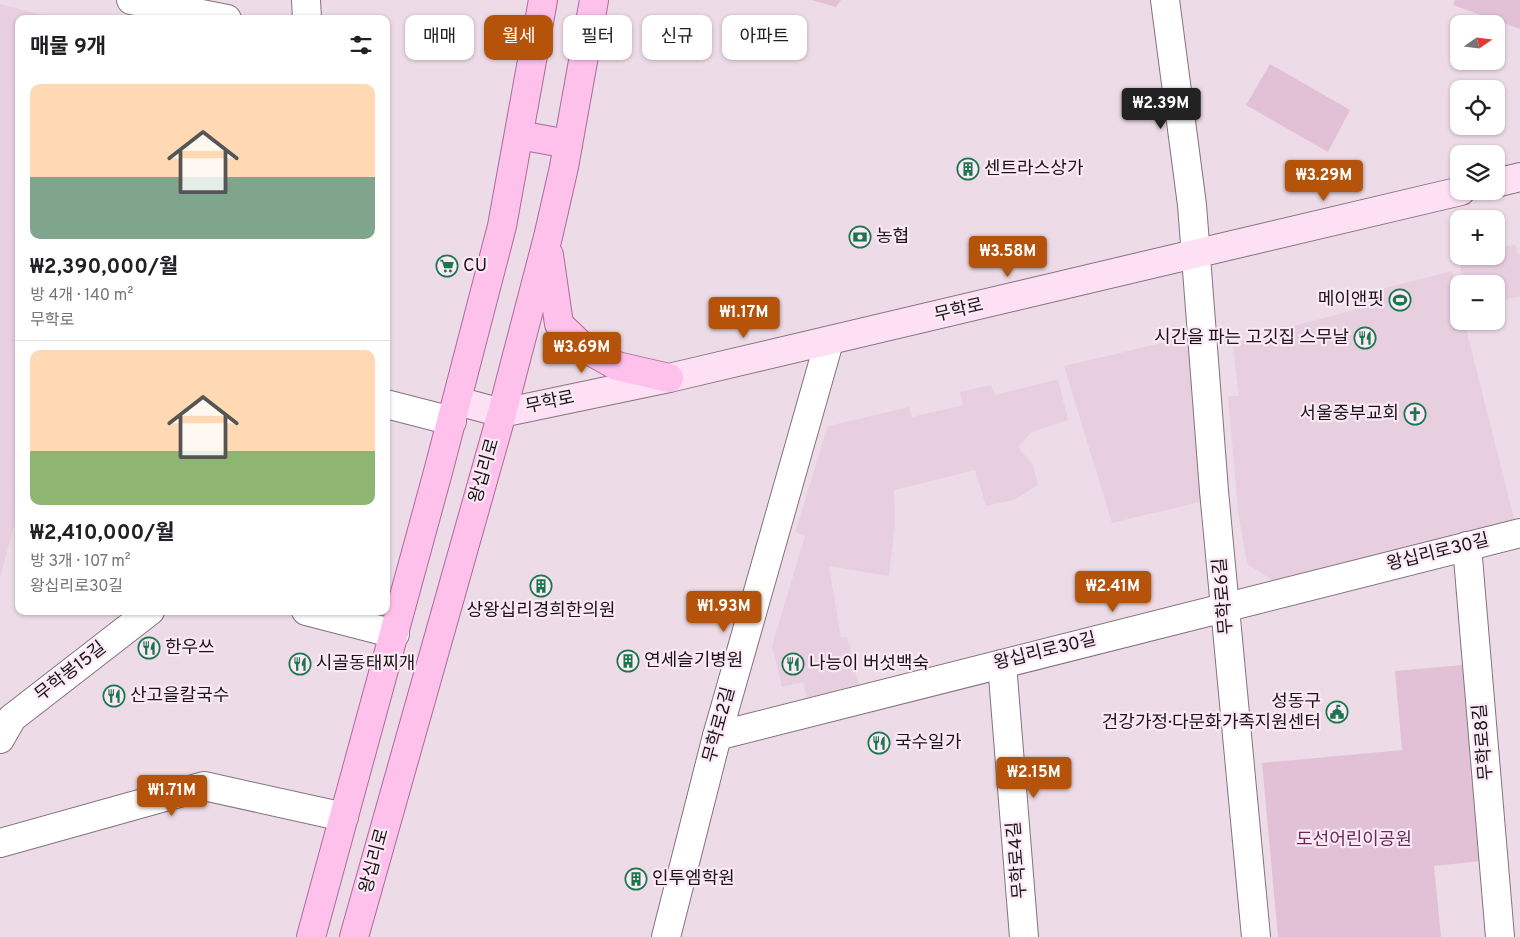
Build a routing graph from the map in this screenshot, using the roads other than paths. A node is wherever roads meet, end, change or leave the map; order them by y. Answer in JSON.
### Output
{"nodes":[{"id":1,"x":131,"y":0,"type":"edge"},
{"id":2,"x":306,"y":0,"type":"edge"},
{"id":3,"x":543,"y":0,"type":"edge"},
{"id":4,"x":594,"y":0,"type":"edge"},
{"id":5,"x":1165,"y":0,"type":"edge"},
{"id":6,"x":206,"y":15,"type":"edge"},
{"id":7,"x":307,"y":15,"type":"edge"},
{"id":8,"x":520,"y":135,"type":"junction"},
{"id":9,"x":568,"y":144,"type":"junction"},
{"id":10,"x":1520,"y":177,"type":"edge"},
{"id":11,"x":1505,"y":181,"type":"edge"},
{"id":12,"x":1450,"y":193,"type":"edge"},
{"id":13,"x":548,"y":237,"type":"junction"},
{"id":14,"x":1197,"y":255,"type":"junction"},
{"id":15,"x":829,"y":342,"type":"junction"},
{"id":16,"x":669,"y":378,"type":"junction"},
{"id":17,"x":390,"y":404,"type":"edge"},
{"id":18,"x":454,"y":411,"type":"junction"},
{"id":19,"x":502,"y":413,"type":"junction"},
{"id":20,"x":1520,"y":533,"type":"edge"},
{"id":21,"x":1467,"y":546,"type":"junction"},
{"id":22,"x":1224,"y":606,"type":"junction"},
{"id":23,"x":145,"y":615,"type":"edge"},
{"id":24,"x":321,"y":615,"type":"edge"},
{"id":25,"x":395,"y":634,"type":"junction"},
{"id":26,"x":1002,"y":664,"type":"junction"},
{"id":27,"x":717,"y":736,"type":"junction"},
{"id":28,"x":0,"y":740,"type":"edge"},
{"id":29,"x":344,"y":817,"type":"junction"},
{"id":30,"x":0,"y":843,"type":"edge"},
{"id":31,"x":311,"y":937,"type":"edge"},
{"id":32,"x":354,"y":937,"type":"edge"},
{"id":33,"x":666,"y":937,"type":"edge"},
{"id":34,"x":1024,"y":937,"type":"edge"},
{"id":35,"x":1256,"y":937,"type":"edge"},
{"id":36,"x":1500,"y":937,"type":"edge"}],
"edges":[{"from":1,"to":6,"type":"street"},
{"from":2,"to":7,"type":"street"},
{"from":3,"to":8,"type":"main road"},
{"from":4,"to":9,"type":"main road","name":"왕십리로"},
{"from":5,"to":14,"type":"street","name":"무학로6길"},
{"from":8,"to":9,"type":"main road"},
{"from":8,"to":18,"type":"main road"},
{"from":9,"to":13,"type":"main road","name":"왕십리로"},
{"from":10,"to":11,"type":"main road"},
{"from":12,"to":14,"type":"main road","name":"무학로"},
{"from":13,"to":16,"type":"main road"},
{"from":13,"to":19,"type":"main road","name":"왕십리로"},
{"from":14,"to":15,"type":"main road","name":"무학로"},
{"from":14,"to":22,"type":"street","name":"무학로6길"},
{"from":15,"to":16,"type":"main road","name":"무학로"},
{"from":15,"to":27,"type":"street","name":"무학로2길"},
{"from":16,"to":19,"type":"main road","name":"무학로"},
{"from":17,"to":18,"type":"street"},
{"from":18,"to":19,"type":"main road","name":"무학로"},
{"from":18,"to":25,"type":"main road"},
{"from":19,"to":32,"type":"main road","name":"왕십리로"},
{"from":20,"to":21,"type":"street","name":"왕십리로30길"},
{"from":21,"to":22,"type":"street","name":"왕십리로30길"},
{"from":21,"to":36,"type":"street","name":"무학로8길"},
{"from":22,"to":26,"type":"street","name":"왕십리로30길"},
{"from":22,"to":35,"type":"street","name":"무학로6길"},
{"from":23,"to":28,"type":"street","name":"무학봉15길"},
{"from":24,"to":25,"type":"street"},
{"from":25,"to":29,"type":"main road"},
{"from":26,"to":27,"type":"street","name":"왕십리로30길"},
{"from":26,"to":34,"type":"street","name":"무학로4길"},
{"from":27,"to":33,"type":"street","name":"무학로2길"},
{"from":29,"to":30,"type":"street"},
{"from":29,"to":31,"type":"main road"}]}
